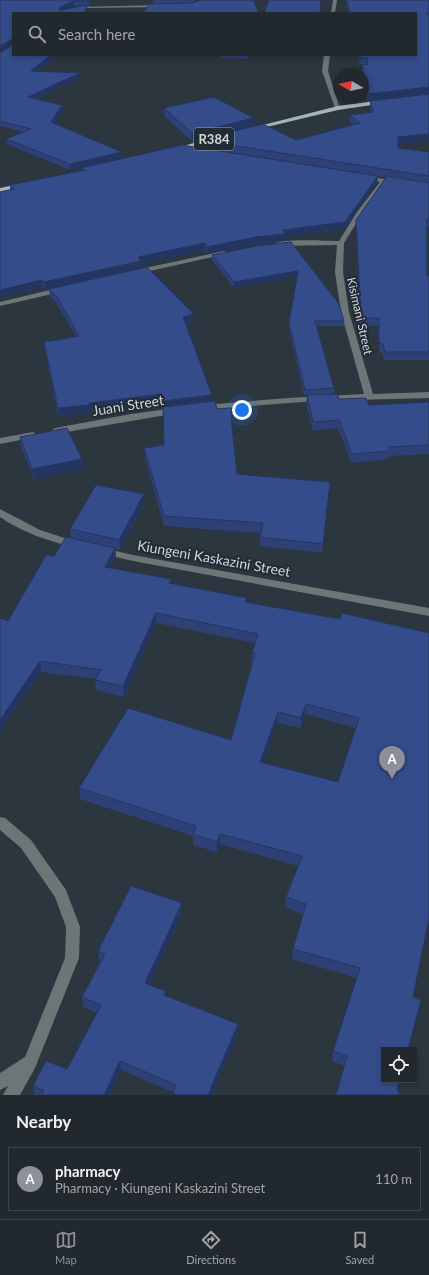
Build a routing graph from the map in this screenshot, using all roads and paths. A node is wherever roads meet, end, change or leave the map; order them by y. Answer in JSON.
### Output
{"nodes":[{"id":1,"x":335,"y":0,"type":"edge"},
{"id":2,"x":166,"y":6,"type":"edge"},
{"id":3,"x":65,"y":12,"type":"edge"},
{"id":4,"x":333,"y":12,"type":"edge"},
{"id":5,"x":327,"y":56,"type":"edge"},
{"id":6,"x":393,"y":101,"type":"edge"},
{"id":7,"x":338,"y":108,"type":"junction"},
{"id":8,"x":245,"y":131,"type":"edge"},
{"id":9,"x":216,"y":138,"type":"edge"},
{"id":10,"x":180,"y":148,"type":"junction"},
{"id":11,"x":172,"y":150,"type":"edge"},
{"id":12,"x":195,"y":150,"type":"edge"},
{"id":13,"x":355,"y":176,"type":"edge"},
{"id":14,"x":384,"y":181,"type":"junction"},
{"id":15,"x":33,"y":182,"type":"edge"},
{"id":16,"x":407,"y":184,"type":"edge"},
{"id":17,"x":0,"y":190,"type":"edge"},
{"id":18,"x":341,"y":243,"type":"junction"},
{"id":19,"x":271,"y":245,"type":"edge"},
{"id":20,"x":233,"y":251,"type":"edge"},
{"id":21,"x":126,"y":274,"type":"edge"},
{"id":22,"x":73,"y":286,"type":"edge"},
{"id":23,"x":0,"y":304,"type":"edge"},
{"id":24,"x":429,"y":395,"type":"edge"},
{"id":25,"x":369,"y":396,"type":"junction"},
{"id":26,"x":0,"y":441,"type":"edge"},
{"id":27,"x":0,"y":512,"type":"edge"},
{"id":28,"x":429,"y":612,"type":"edge"},
{"id":29,"x":0,"y":822,"type":"edge"},
{"id":30,"x":30,"y":1063,"type":"junction"},
{"id":31,"x":0,"y":1082,"type":"edge"},
{"id":32,"x":11,"y":1095,"type":"edge"}],
"edges":[{"from":1,"to":4,"type":"street"},
{"from":2,"to":3,"type":"street"},
{"from":5,"to":7,"type":"street"},
{"from":6,"to":7,"type":"main road","number":"R384"},
{"from":7,"to":8,"type":"main road","number":"R384"},
{"from":9,"to":10,"type":"main road","number":"R384"},
{"from":10,"to":11,"type":"main road","number":"R384"},
{"from":10,"to":12,"type":"street"},
{"from":13,"to":14,"type":"street"},
{"from":14,"to":16,"type":"street"},
{"from":14,"to":18,"type":"street","name":"Kisimani Street"},
{"from":15,"to":17,"type":"main road"},
{"from":18,"to":19,"type":"street"},
{"from":18,"to":25,"type":"street","name":"Kisimani Street"},
{"from":20,"to":21,"type":"street"},
{"from":22,"to":23,"type":"street"},
{"from":24,"to":25,"type":"street","name":"Juani Street"},
{"from":25,"to":26,"type":"street","name":"Juani Street"},
{"from":27,"to":28,"type":"street","name":"Kiungeni Kaskazini Street"},
{"from":29,"to":30,"type":"street"},
{"from":30,"to":31,"type":"street"},
{"from":30,"to":32,"type":"street"}]}
